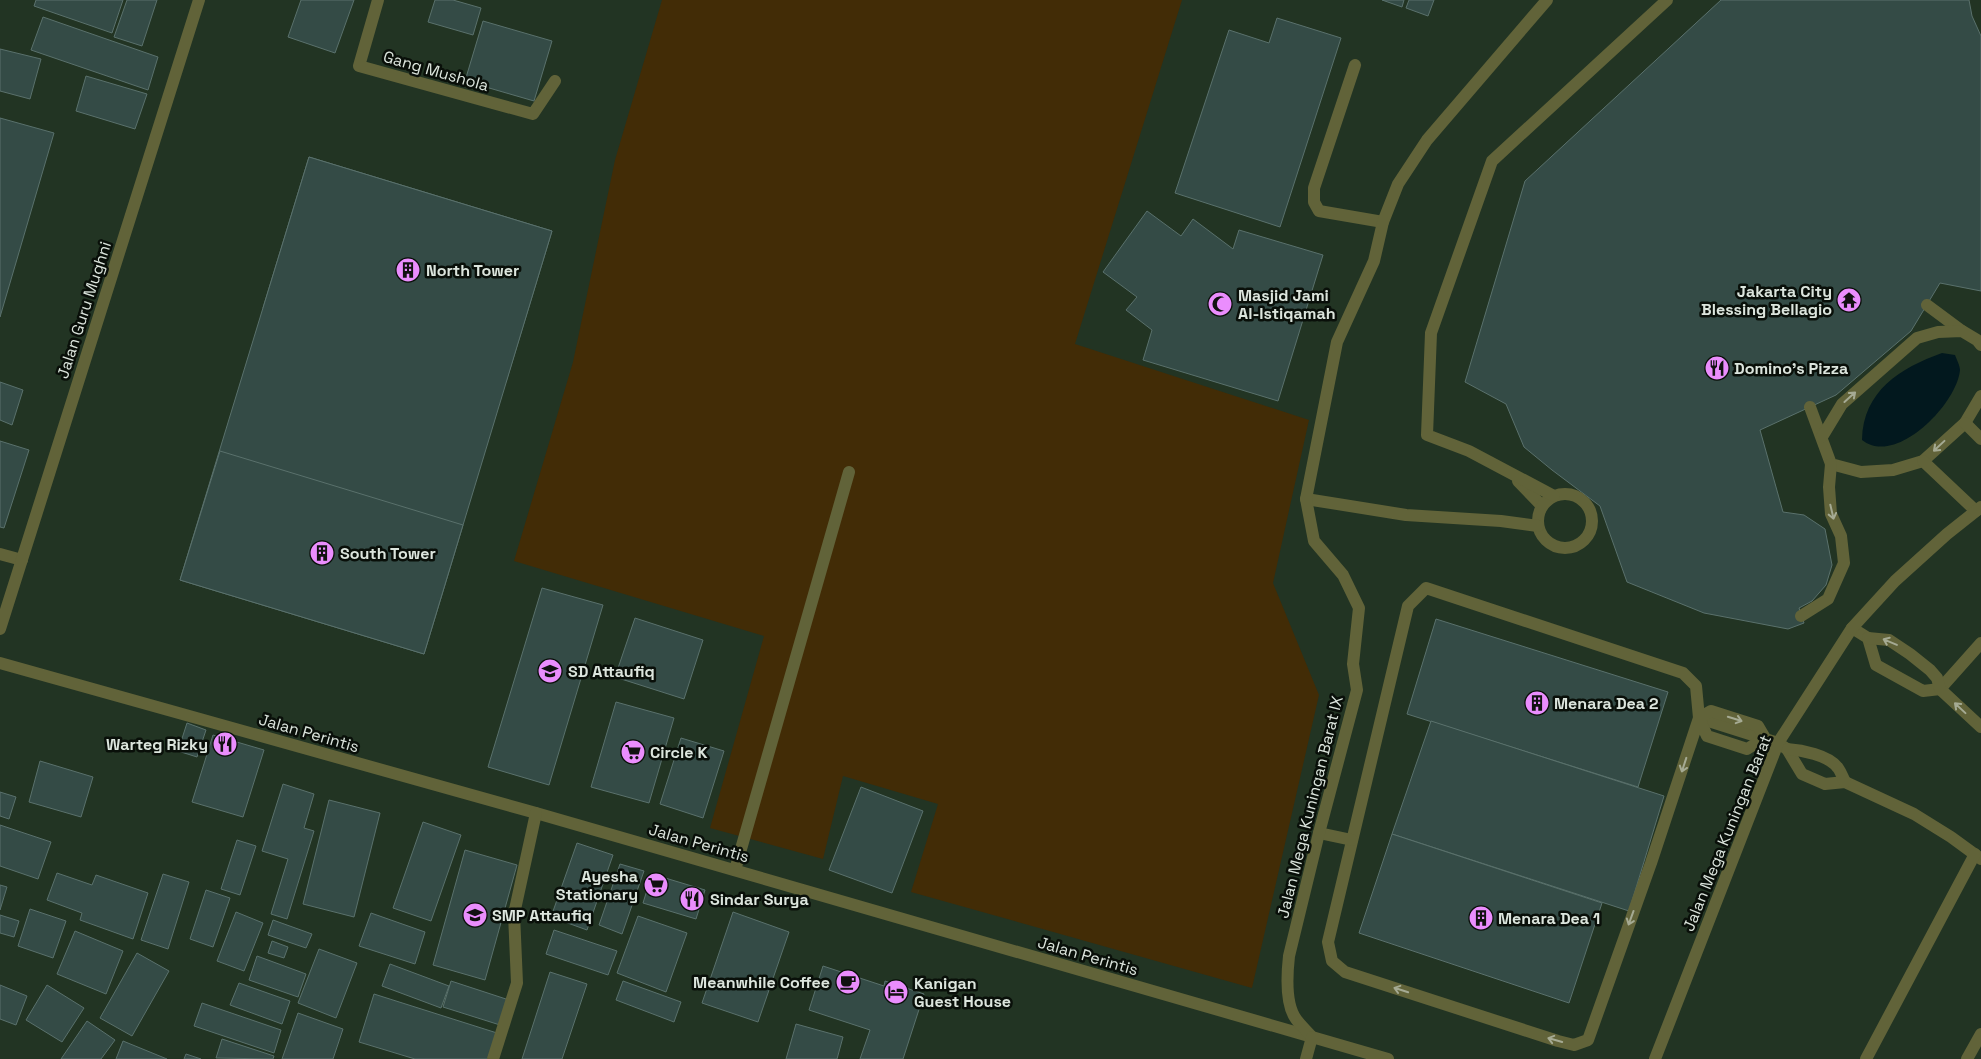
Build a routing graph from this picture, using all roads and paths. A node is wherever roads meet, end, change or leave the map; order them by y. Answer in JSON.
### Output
{"nodes":[{"id":1,"x":199,"y":0,"type":"edge"},
{"id":2,"x":378,"y":0,"type":"edge"},
{"id":3,"x":1546,"y":0,"type":"edge"},
{"id":4,"x":1667,"y":0,"type":"edge"},
{"id":5,"x":1355,"y":65,"type":"dead end"},
{"id":6,"x":555,"y":81,"type":"dead end"},
{"id":7,"x":1384,"y":222,"type":"junction"},
{"id":8,"x":1927,"y":305,"type":"dead end"},
{"id":9,"x":1962,"y":330,"type":"junction"},
{"id":10,"x":1981,"y":346,"type":"edge"},
{"id":11,"x":1981,"y":396,"type":"edge"},
{"id":12,"x":1810,"y":407,"type":"dead end"},
{"id":13,"x":1965,"y":423,"type":"junction"},
{"id":14,"x":1822,"y":437,"type":"junction"},
{"id":15,"x":1981,"y":439,"type":"edge"},
{"id":16,"x":1923,"y":461,"type":"junction"},
{"id":17,"x":1831,"y":464,"type":"junction"},
{"id":18,"x":850,"y":472,"type":"dead end"},
{"id":19,"x":1512,"y":473,"type":"junction"},
{"id":20,"x":1554,"y":496,"type":"junction"},
{"id":21,"x":1306,"y":499,"type":"junction"},
{"id":22,"x":1542,"y":506,"type":"junction"},
{"id":23,"x":1979,"y":509,"type":"edge"},
{"id":24,"x":1538,"y":526,"type":"junction"},
{"id":25,"x":0,"y":554,"type":"edge"},
{"id":26,"x":22,"y":560,"type":"junction"},
{"id":27,"x":1801,"y":616,"type":"dead end"},
{"id":28,"x":1852,"y":628,"type":"junction"},
{"id":29,"x":0,"y":629,"type":"edge"},
{"id":30,"x":1868,"y":638,"type":"junction"},
{"id":31,"x":1981,"y":643,"type":"edge"},
{"id":32,"x":0,"y":664,"type":"edge"},
{"id":33,"x":1940,"y":689,"type":"junction"},
{"id":34,"x":1699,"y":718,"type":"junction"},
{"id":35,"x":1981,"y":727,"type":"edge"},
{"id":36,"x":1765,"y":738,"type":"junction"},
{"id":37,"x":1782,"y":746,"type":"junction"},
{"id":38,"x":1845,"y":782,"type":"junction"},
{"id":39,"x":536,"y":813,"type":"junction"},
{"id":40,"x":1319,"y":833,"type":"junction"},
{"id":41,"x":1352,"y":840,"type":"junction"},
{"id":42,"x":1978,"y":857,"type":"edge"},
{"id":43,"x":735,"y":870,"type":"junction"},
{"id":44,"x":1981,"y":1034,"type":"edge"},
{"id":45,"x":1312,"y":1037,"type":"junction"},
{"id":46,"x":493,"y":1059,"type":"edge"},
{"id":47,"x":1306,"y":1059,"type":"edge"},
{"id":48,"x":1388,"y":1059,"type":"edge"},
{"id":49,"x":1655,"y":1059,"type":"edge"},
{"id":50,"x":1866,"y":1059,"type":"edge"},
{"id":51,"x":1967,"y":1059,"type":"edge"}],
"edges":[{"from":1,"to":26,"type":"street","name":"Jalan Guru Mughni"},
{"from":2,"to":6,"type":"street","name":"Gang Mushola"},
{"from":3,"to":7,"type":"street","name":"Jalan Mega Kuningan Barat IX"},
{"from":4,"to":19,"type":"street"},
{"from":5,"to":7,"type":"street"},
{"from":7,"to":21,"type":"street","name":"Jalan Mega Kuningan Barat IX"},
{"from":8,"to":9,"type":"street"},
{"from":9,"to":10,"type":"street"},
{"from":14,"to":9,"type":"street","one_way":true},
{"from":11,"to":13,"type":"street"},
{"from":12,"to":14,"type":"street"},
{"from":13,"to":15,"type":"street"},
{"from":13,"to":16,"type":"street","one_way":true},
{"from":14,"to":17,"type":"street"},
{"from":16,"to":17,"type":"street"},
{"from":16,"to":23,"type":"street"},
{"from":17,"to":27,"type":"street","one_way":true},
{"from":18,"to":43,"type":"street"},
{"from":19,"to":20,"type":"street"},
{"from":19,"to":22,"type":"street"},
{"from":20,"to":22,"type":"street"},
{"from":20,"to":24,"type":"street"},
{"from":21,"to":24,"type":"street"},
{"from":21,"to":40,"type":"street","name":"Jalan Mega Kuningan Barat IX"},
{"from":22,"to":24,"type":"street"},
{"from":23,"to":28,"type":"street","name":"Jalan Mega Kuningan Barat"},
{"from":25,"to":26,"type":"street"},
{"from":26,"to":29,"type":"street","name":"Jalan Guru Mughni"},
{"from":28,"to":30,"type":"street"},
{"from":28,"to":37,"type":"street","name":"Jalan Mega Kuningan Barat"},
{"from":33,"to":30,"type":"street","one_way":true},
{"from":30,"to":33,"type":"street"},
{"from":31,"to":33,"type":"street"},
{"from":32,"to":39,"type":"street","name":"Jalan Perintis"},
{"from":35,"to":33,"type":"street","one_way":true},
{"from":34,"to":36,"type":"street","one_way":true},
{"from":34,"to":36,"type":"street"},
{"from":34,"to":41,"type":"street"},
{"from":34,"to":41,"type":"street","one_way":true},
{"from":36,"to":37,"type":"street"},
{"from":37,"to":38,"type":"street"},
{"from":37,"to":38,"type":"street"},
{"from":37,"to":49,"type":"street","name":"Jalan Mega Kuningan Barat"},
{"from":38,"to":42,"type":"street"},
{"from":39,"to":43,"type":"street","name":"Jalan Perintis"},
{"from":39,"to":46,"type":"street"},
{"from":40,"to":41,"type":"street"},
{"from":40,"to":45,"type":"street","name":"Jalan Mega Kuningan Barat IX"},
{"from":42,"to":50,"type":"street"},
{"from":43,"to":45,"type":"street","name":"Jalan Perintis"},
{"from":44,"to":51,"type":"street"},
{"from":45,"to":47,"type":"street"},
{"from":45,"to":48,"type":"street","name":"Jalan Perintis"}]}
